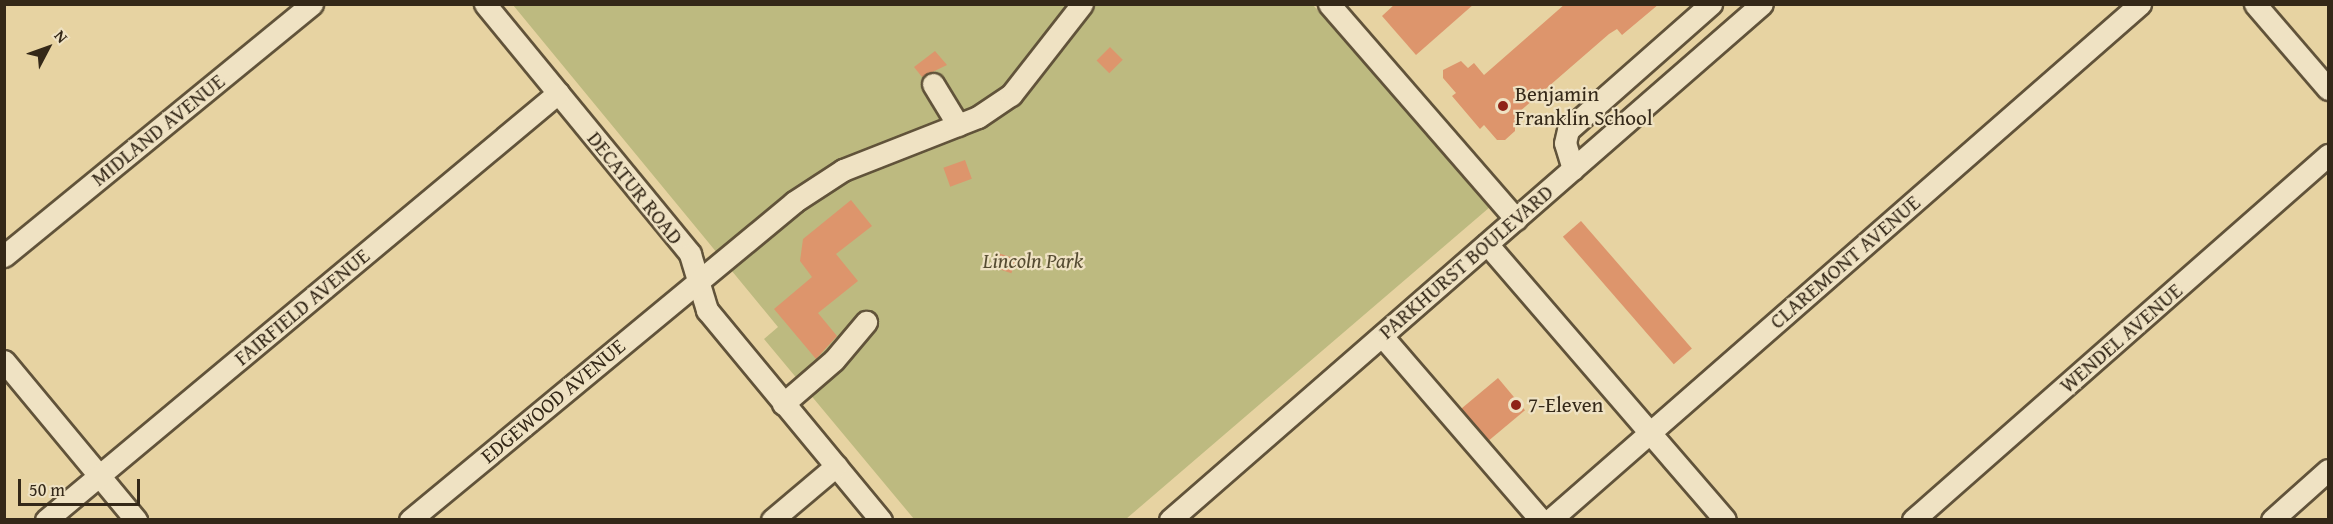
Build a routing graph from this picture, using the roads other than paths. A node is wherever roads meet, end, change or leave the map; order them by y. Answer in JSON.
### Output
{"nodes":[{"id":1,"x":312,"y":4,"type":"edge"},
{"id":2,"x":485,"y":4,"type":"edge"},
{"id":3,"x":1082,"y":4,"type":"edge"},
{"id":4,"x":1329,"y":4,"type":"edge"},
{"id":5,"x":1710,"y":4,"type":"edge"},
{"id":6,"x":1762,"y":4,"type":"edge"},
{"id":7,"x":2140,"y":4,"type":"edge"},
{"id":8,"x":2254,"y":4,"type":"edge"},
{"id":9,"x":933,"y":84,"type":"dead end"},
{"id":10,"x":2328,"y":89,"type":"edge"},
{"id":11,"x":558,"y":93,"type":"junction"},
{"id":12,"x":958,"y":125,"type":"junction"},
{"id":13,"x":2328,"y":155,"type":"edge"},
{"id":14,"x":1573,"y":169,"type":"junction"},
{"id":15,"x":1516,"y":219,"type":"junction"},
{"id":16,"x":1487,"y":244,"type":"junction"},
{"id":17,"x":4,"y":256,"type":"edge"},
{"id":18,"x":696,"y":282,"type":"junction"},
{"id":19,"x":866,"y":322,"type":"dead end"},
{"id":20,"x":1382,"y":336,"type":"junction"},
{"id":21,"x":4,"y":361,"type":"edge"},
{"id":22,"x":783,"y":404,"type":"junction"},
{"id":23,"x":1651,"y":431,"type":"junction"},
{"id":24,"x":836,"y":466,"type":"junction"},
{"id":25,"x":2328,"y":470,"type":"edge"},
{"id":26,"x":99,"y":476,"type":"junction"},
{"id":27,"x":46,"y":519,"type":"edge"},
{"id":28,"x":136,"y":519,"type":"edge"},
{"id":29,"x":410,"y":519,"type":"edge"},
{"id":30,"x":772,"y":519,"type":"edge"},
{"id":31,"x":881,"y":519,"type":"edge"},
{"id":32,"x":1170,"y":519,"type":"edge"},
{"id":33,"x":1540,"y":519,"type":"edge"},
{"id":34,"x":1550,"y":519,"type":"edge"},
{"id":35,"x":1725,"y":519,"type":"edge"},
{"id":36,"x":1914,"y":519,"type":"edge"},
{"id":37,"x":2272,"y":519,"type":"edge"}],
"edges":[{"from":1,"to":17,"type":"street","name":"MIDLAND AVENUE"},
{"from":2,"to":11,"type":"street","name":"DECATUR ROAD"},
{"from":3,"to":12,"type":"street","name":"EDGEWOOD AVENUE"},
{"from":4,"to":15,"type":"street"},
{"from":5,"to":14,"type":"street"},
{"from":6,"to":14,"type":"street","name":"PARKHURST BOULEVARD"},
{"from":7,"to":23,"type":"street","name":"CLAREMONT AVENUE"},
{"from":8,"to":10,"type":"street"},
{"from":9,"to":12,"type":"street"},
{"from":11,"to":18,"type":"street","name":"DECATUR ROAD"},
{"from":11,"to":26,"type":"street","name":"FAIRFIELD AVENUE"},
{"from":12,"to":18,"type":"street","name":"EDGEWOOD AVENUE"},
{"from":13,"to":36,"type":"street","name":"WENDEL AVENUE"},
{"from":14,"to":15,"type":"street","name":"PARKHURST BOULEVARD"},
{"from":15,"to":16,"type":"street","name":"PARKHURST BOULEVARD"},
{"from":16,"to":20,"type":"street","name":"PARKHURST BOULEVARD"},
{"from":16,"to":23,"type":"street"},
{"from":18,"to":22,"type":"street","name":"DECATUR ROAD"},
{"from":18,"to":29,"type":"street","name":"EDGEWOOD AVENUE"},
{"from":19,"to":22,"type":"street"},
{"from":20,"to":32,"type":"street","name":"PARKHURST BOULEVARD"},
{"from":20,"to":33,"type":"street"},
{"from":21,"to":26,"type":"street"},
{"from":22,"to":24,"type":"street","name":"DECATUR ROAD"},
{"from":23,"to":34,"type":"street","name":"CLAREMONT AVENUE"},
{"from":23,"to":35,"type":"street"},
{"from":24,"to":30,"type":"street"},
{"from":24,"to":31,"type":"street","name":"DECATUR ROAD"},
{"from":25,"to":37,"type":"street"},
{"from":26,"to":27,"type":"street","name":"FAIRFIELD AVENUE"},
{"from":26,"to":28,"type":"street"}]}
